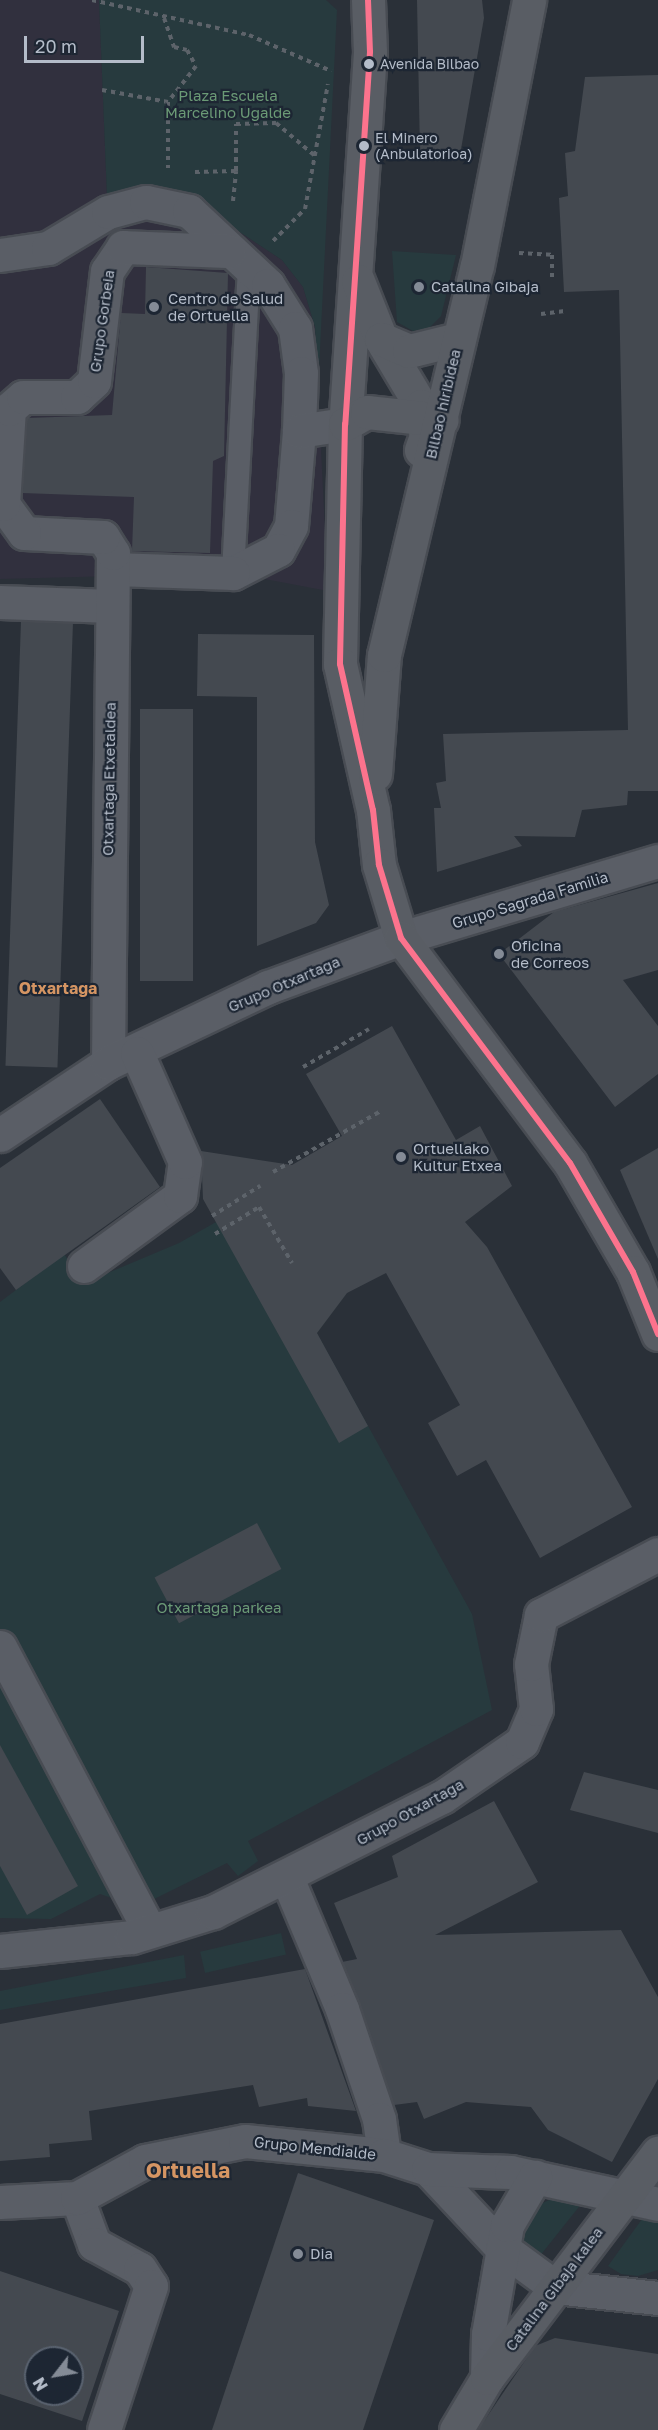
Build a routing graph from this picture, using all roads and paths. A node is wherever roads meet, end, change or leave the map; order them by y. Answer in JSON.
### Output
{"nodes":[{"id":1,"x":92,"y":0,"type":"edge"},
{"id":2,"x":369,"y":0,"type":"edge"},
{"id":3,"x":529,"y":0,"type":"edge"},
{"id":4,"x":164,"y":18,"type":"junction"},
{"id":5,"x":102,"y":90,"type":"dead end"},
{"id":6,"x":168,"y":102,"type":"junction"},
{"id":7,"x":314,"y":155,"type":"junction"},
{"id":8,"x":179,"y":173,"type":"dead end"},
{"id":9,"x":191,"y":173,"type":"dead end"},
{"id":10,"x":519,"y":251,"type":"dead end"},
{"id":11,"x":0,"y":255,"type":"edge"},
{"id":12,"x":239,"y":258,"type":"junction"},
{"id":13,"x":355,"y":274,"type":"junction"},
{"id":14,"x":552,"y":280,"type":"dead end"},
{"id":15,"x":565,"y":311,"type":"dead end"},
{"id":16,"x":541,"y":314,"type":"dead end"},
{"id":17,"x":381,"y":339,"type":"junction"},
{"id":18,"x":457,"y":339,"type":"junction"},
{"id":19,"x":433,"y":419,"type":"junction"},
{"id":20,"x":345,"y":424,"type":"junction"},
{"id":21,"x":299,"y":430,"type":"junction"},
{"id":22,"x":113,"y":569,"type":"junction"},
{"id":23,"x":233,"y":573,"type":"junction"},
{"id":24,"x":0,"y":602,"type":"edge"},
{"id":25,"x":112,"y":606,"type":"junction"},
{"id":26,"x":373,"y":810,"type":"junction"},
{"id":27,"x":658,"y":861,"type":"edge"},
{"id":28,"x":401,"y":938,"type":"junction"},
{"id":29,"x":369,"y":1029,"type":"dead end"},
{"id":30,"x":123,"y":1058,"type":"junction"},
{"id":31,"x":303,"y":1067,"type":"dead end"},
{"id":32,"x":381,"y":1111,"type":"dead end"},
{"id":33,"x":0,"y":1135,"type":"edge"},
{"id":34,"x":273,"y":1172,"type":"dead end"},
{"id":35,"x":215,"y":1234,"type":"dead end"},
{"id":36,"x":292,"y":1263,"type":"dead end"},
{"id":37,"x":84,"y":1266,"type":"dead end"},
{"id":38,"x":658,"y":1334,"type":"edge"},
{"id":39,"x":658,"y":1554,"type":"edge"},
{"id":40,"x":0,"y":1647,"type":"edge"},
{"id":41,"x":287,"y":1878,"type":"junction"},
{"id":42,"x":150,"y":1931,"type":"junction"},
{"id":43,"x":0,"y":1951,"type":"edge"},
{"id":44,"x":658,"y":2153,"type":"edge"},
{"id":45,"x":384,"y":2156,"type":"junction"},
{"id":46,"x":428,"y":2169,"type":"junction"},
{"id":47,"x":535,"y":2177,"type":"junction"},
{"id":48,"x":626,"y":2193,"type":"junction"},
{"id":49,"x":77,"y":2198,"type":"junction"},
{"id":50,"x":0,"y":2202,"type":"edge"},
{"id":51,"x":658,"y":2204,"type":"edge"},
{"id":52,"x":502,"y":2248,"type":"junction"},
{"id":53,"x":555,"y":2287,"type":"junction"},
{"id":54,"x":656,"y":2294,"type":"edge"},
{"id":55,"x":487,"y":2378,"type":"junction"},
{"id":56,"x":104,"y":2430,"type":"edge"},
{"id":57,"x":456,"y":2430,"type":"edge"}],
"edges":[{"from":1,"to":4,"type":"path"},
{"from":2,"to":13,"type":"street"},
{"from":3,"to":18,"type":"street","name":"Bilbao hiribidea"},
{"from":4,"to":6,"type":"path"},
{"from":4,"to":7,"type":"path"},
{"from":5,"to":6,"type":"path"},
{"from":6,"to":8,"type":"path"},
{"from":7,"to":9,"type":"path"},
{"from":7,"to":12,"type":"path"},
{"from":10,"to":14,"type":"path"},
{"from":11,"to":12,"type":"street"},
{"from":12,"to":21,"type":"street"},
{"from":12,"to":22,"type":"street","name":"Grupo Gorbeia"},
{"from":12,"to":23,"type":"lane"},
{"from":13,"to":17,"type":"street"},
{"from":13,"to":20,"type":"street"},
{"from":15,"to":16,"type":"path"},
{"from":17,"to":18,"type":"street"},
{"from":17,"to":19,"type":"street"},
{"from":18,"to":19,"type":"street","name":"Bilbao hiribidea"},
{"from":19,"to":20,"type":"street"},
{"from":19,"to":26,"type":"street","name":"Bilbao hiribidea"},
{"from":20,"to":21,"type":"street"},
{"from":20,"to":26,"type":"street"},
{"from":21,"to":23,"type":"street"},
{"from":22,"to":23,"type":"street"},
{"from":22,"to":25,"type":"street","name":"Grupo Gorbeia"},
{"from":24,"to":25,"type":"street"},
{"from":25,"to":30,"type":"street","name":"Otxartaga Etxetaldea"},
{"from":26,"to":28,"type":"street"},
{"from":27,"to":28,"type":"street","name":"Grupo Sagrada Familia"},
{"from":28,"to":30,"type":"street","name":"Grupo Otxartaga"},
{"from":28,"to":38,"type":"street"},
{"from":29,"to":31,"type":"path"},
{"from":30,"to":33,"type":"street","name":"Grupo Otxartaga"},
{"from":30,"to":37,"type":"street"},
{"from":32,"to":34,"type":"path"},
{"from":35,"to":36,"type":"path"},
{"from":39,"to":41,"type":"street","name":"Grupo Otxartaga"},
{"from":40,"to":42,"type":"street"},
{"from":41,"to":42,"type":"street","name":"Grupo Otxartaga"},
{"from":41,"to":45,"type":"street","name":"Grupo Mendialde"},
{"from":42,"to":43,"type":"street","name":"Grupo Otxartaga"},
{"from":44,"to":48,"type":"street","name":"Catalina Gibaja kalea"},
{"from":45,"to":46,"type":"street","name":"Grupo Mendialde"},
{"from":45,"to":49,"type":"street","name":"Grupo Mendialde"},
{"from":46,"to":47,"type":"street","name":"Grupo Mendialde"},
{"from":46,"to":52,"type":"street"},
{"from":47,"to":48,"type":"street","name":"Grupo Mendialde"},
{"from":47,"to":52,"type":"street"},
{"from":48,"to":51,"type":"street","name":"Grupo Mendialde"},
{"from":48,"to":53,"type":"street","name":"Catalina Gibaja kalea"},
{"from":49,"to":50,"type":"street","name":"Grupo Mendialde"},
{"from":49,"to":56,"type":"street"},
{"from":52,"to":53,"type":"street"},
{"from":52,"to":55,"type":"street"},
{"from":53,"to":54,"type":"street"},
{"from":53,"to":55,"type":"street","name":"Catalina Gibaja kalea"},
{"from":55,"to":57,"type":"street","name":"Catalina Gibaja kalea"}]}
